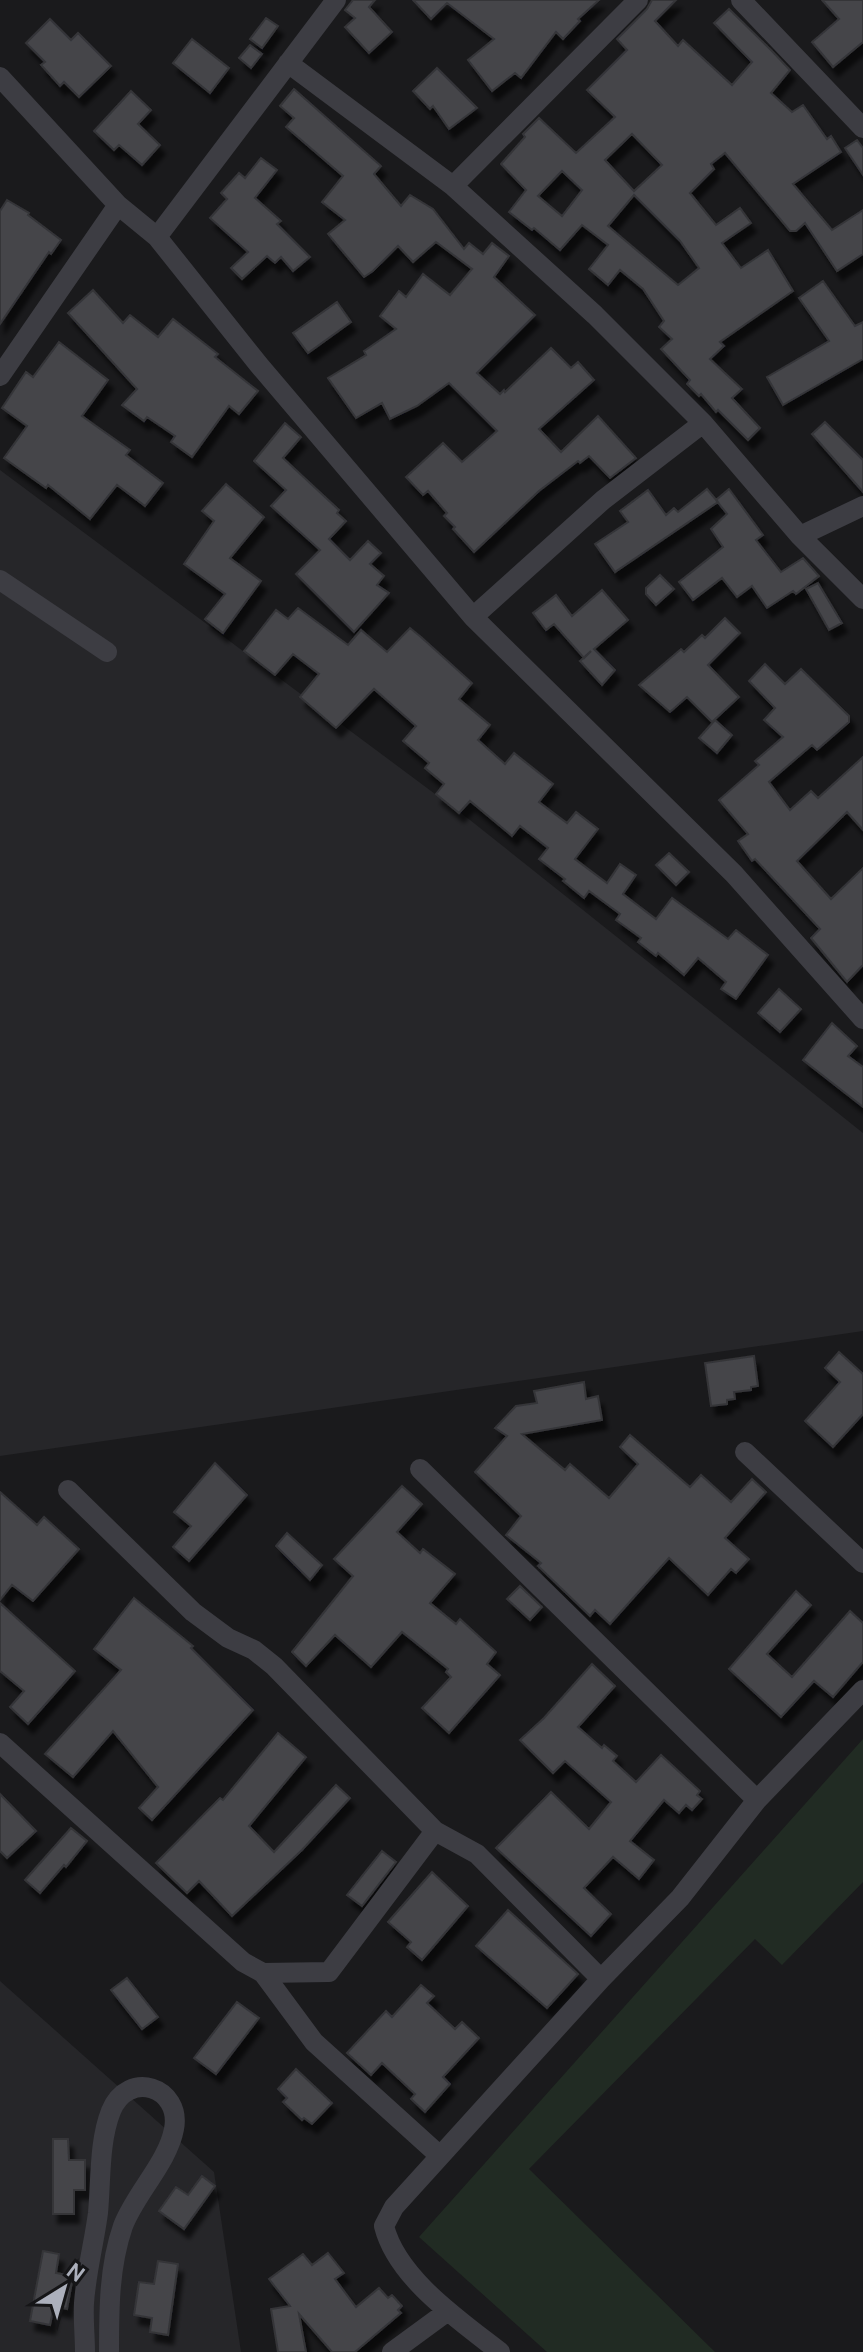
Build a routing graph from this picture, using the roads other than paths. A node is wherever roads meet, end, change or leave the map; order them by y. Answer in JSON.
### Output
{"nodes":[{"id":1,"x":336,"y":0,"type":"edge"},
{"id":2,"x":638,"y":0,"type":"edge"},
{"id":3,"x":741,"y":0,"type":"edge"},
{"id":4,"x":288,"y":63,"type":"junction"},
{"id":5,"x":0,"y":77,"type":"edge"},
{"id":6,"x":863,"y":128,"type":"edge"},
{"id":7,"x":453,"y":186,"type":"junction"},
{"id":8,"x":118,"y":205,"type":"junction"},
{"id":9,"x":157,"y":237,"type":"junction"},
{"id":10,"x":0,"y":376,"type":"edge"},
{"id":11,"x":703,"y":423,"type":"junction"},
{"id":12,"x":863,"y":506,"type":"edge"},
{"id":13,"x":800,"y":536,"type":"junction"},
{"id":14,"x":0,"y":580,"type":"edge"},
{"id":15,"x":863,"y":599,"type":"edge"},
{"id":16,"x":473,"y":617,"type":"junction"},
{"id":17,"x":107,"y":652,"type":"dead end"},
{"id":18,"x":863,"y":1019,"type":"edge"},
{"id":19,"x":745,"y":1452,"type":"dead end"},
{"id":20,"x":420,"y":1469,"type":"dead end"},
{"id":21,"x":68,"y":1490,"type":"dead end"},
{"id":22,"x":863,"y":1563,"type":"edge"},
{"id":23,"x":863,"y":1690,"type":"edge"},
{"id":24,"x":0,"y":1743,"type":"edge"},
{"id":25,"x":757,"y":1800,"type":"junction"},
{"id":26,"x":435,"y":1831,"type":"junction"},
{"id":27,"x":263,"y":1973,"type":"junction"},
{"id":28,"x":601,"y":1979,"type":"junction"},
{"id":29,"x":440,"y":2156,"type":"junction"},
{"id":30,"x":448,"y":2311,"type":"junction"},
{"id":31,"x":85,"y":2352,"type":"edge"},
{"id":32,"x":109,"y":2352,"type":"edge"},
{"id":33,"x":392,"y":2352,"type":"edge"},
{"id":34,"x":500,"y":2352,"type":"edge"}],
"edges":[{"from":1,"to":4,"type":"street"},
{"from":2,"to":7,"type":"street"},
{"from":3,"to":6,"type":"street"},
{"from":4,"to":7,"type":"street"},
{"from":4,"to":9,"type":"street"},
{"from":5,"to":8,"type":"street"},
{"from":7,"to":11,"type":"street"},
{"from":8,"to":9,"type":"street"},
{"from":8,"to":10,"type":"street"},
{"from":9,"to":16,"type":"street"},
{"from":11,"to":13,"type":"street"},
{"from":11,"to":16,"type":"street"},
{"from":12,"to":13,"type":"street"},
{"from":13,"to":15,"type":"street"},
{"from":14,"to":17,"type":"street"},
{"from":16,"to":18,"type":"street"},
{"from":19,"to":22,"type":"street"},
{"from":20,"to":25,"type":"street"},
{"from":21,"to":26,"type":"street"},
{"from":23,"to":25,"type":"street"},
{"from":24,"to":27,"type":"street"},
{"from":25,"to":28,"type":"street"},
{"from":26,"to":27,"type":"street"},
{"from":26,"to":28,"type":"street"},
{"from":27,"to":29,"type":"street"},
{"from":28,"to":29,"type":"street"},
{"from":29,"to":30,"type":"street"},
{"from":30,"to":33,"type":"street"},
{"from":30,"to":34,"type":"street"},
{"from":31,"to":32,"type":"street"}]}
